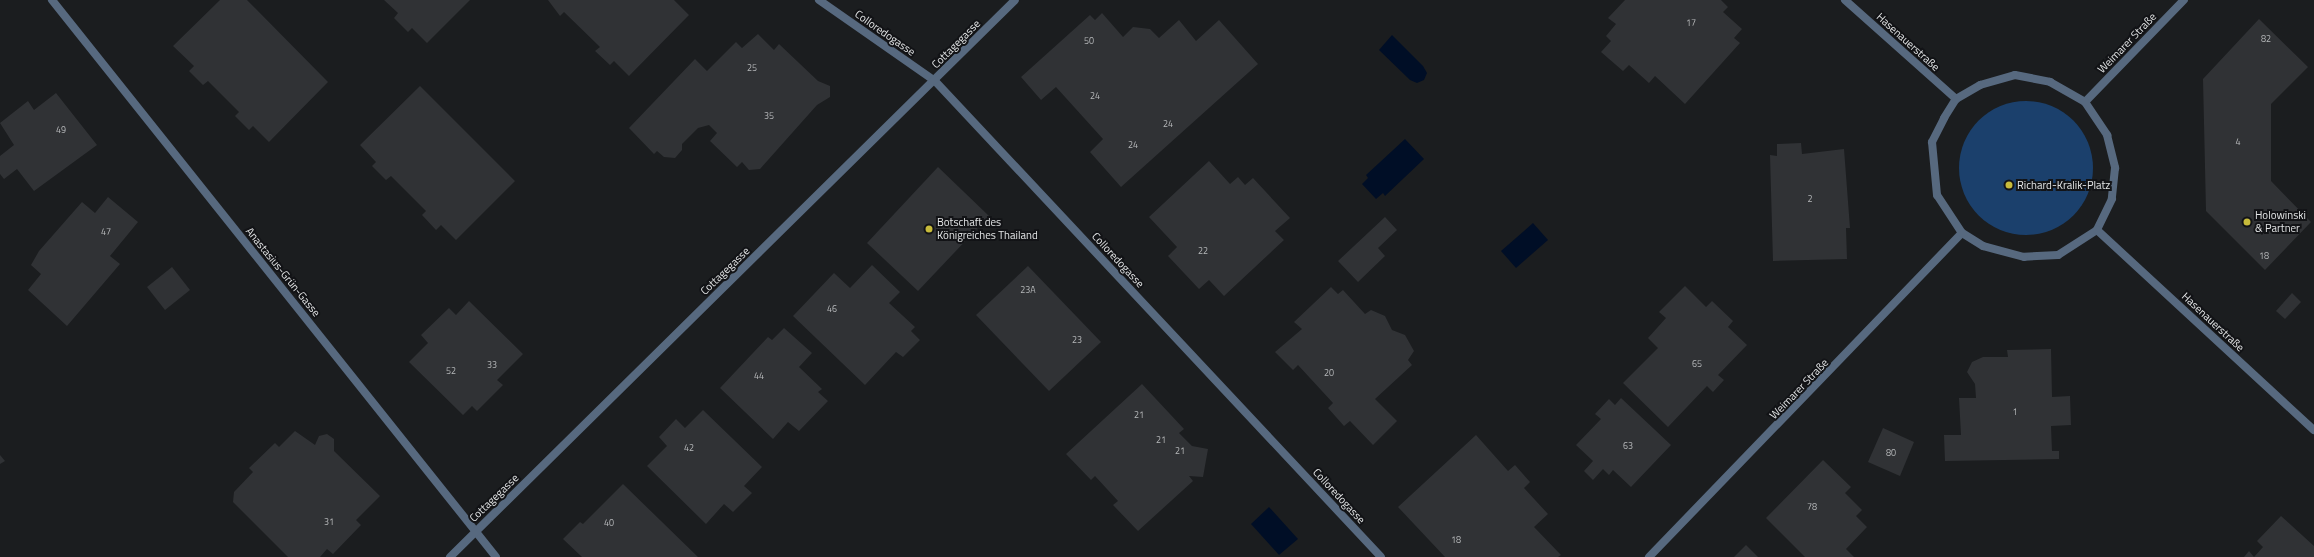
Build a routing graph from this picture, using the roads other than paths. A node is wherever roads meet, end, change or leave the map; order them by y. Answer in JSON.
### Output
{"nodes":[{"id":1,"x":52,"y":0,"type":"edge"},
{"id":2,"x":819,"y":0,"type":"edge"},
{"id":3,"x":1015,"y":0,"type":"edge"},
{"id":4,"x":1845,"y":0,"type":"edge"},
{"id":5,"x":2184,"y":0,"type":"edge"},
{"id":6,"x":935,"y":81,"type":"junction"},
{"id":7,"x":1956,"y":99,"type":"junction"},
{"id":8,"x":2085,"y":102,"type":"junction"},
{"id":9,"x":2097,"y":230,"type":"junction"},
{"id":10,"x":1962,"y":233,"type":"junction"},
{"id":11,"x":2314,"y":430,"type":"edge"},
{"id":12,"x":475,"y":532,"type":"junction"},
{"id":13,"x":450,"y":557,"type":"edge"},
{"id":14,"x":496,"y":557,"type":"edge"},
{"id":15,"x":1381,"y":557,"type":"edge"},
{"id":16,"x":1649,"y":557,"type":"edge"}],
"edges":[{"from":1,"to":12,"type":"street","name":"Anastasius-Grün-Gasse"},
{"from":2,"to":6,"type":"street","name":"Colloredogasse"},
{"from":3,"to":6,"type":"street","name":"Cottagegasse"},
{"from":4,"to":7,"type":"street","name":"Hasenauerstraße"},
{"from":5,"to":8,"type":"street","name":"Weimarer Straße"},
{"from":6,"to":12,"type":"street","name":"Cottagegasse"},
{"from":6,"to":15,"type":"street","name":"Colloredogasse"},
{"from":7,"to":8,"type":"street"},
{"from":7,"to":10,"type":"street"},
{"from":8,"to":9,"type":"street"},
{"from":9,"to":10,"type":"street"},
{"from":9,"to":11,"type":"street","name":"Hasenauerstraße"},
{"from":10,"to":16,"type":"street","name":"Weimarer Straße"},
{"from":12,"to":13,"type":"street","name":"Cottagegasse"},
{"from":12,"to":14,"type":"street","name":"Anastasius-Grün-Gasse"}]}
